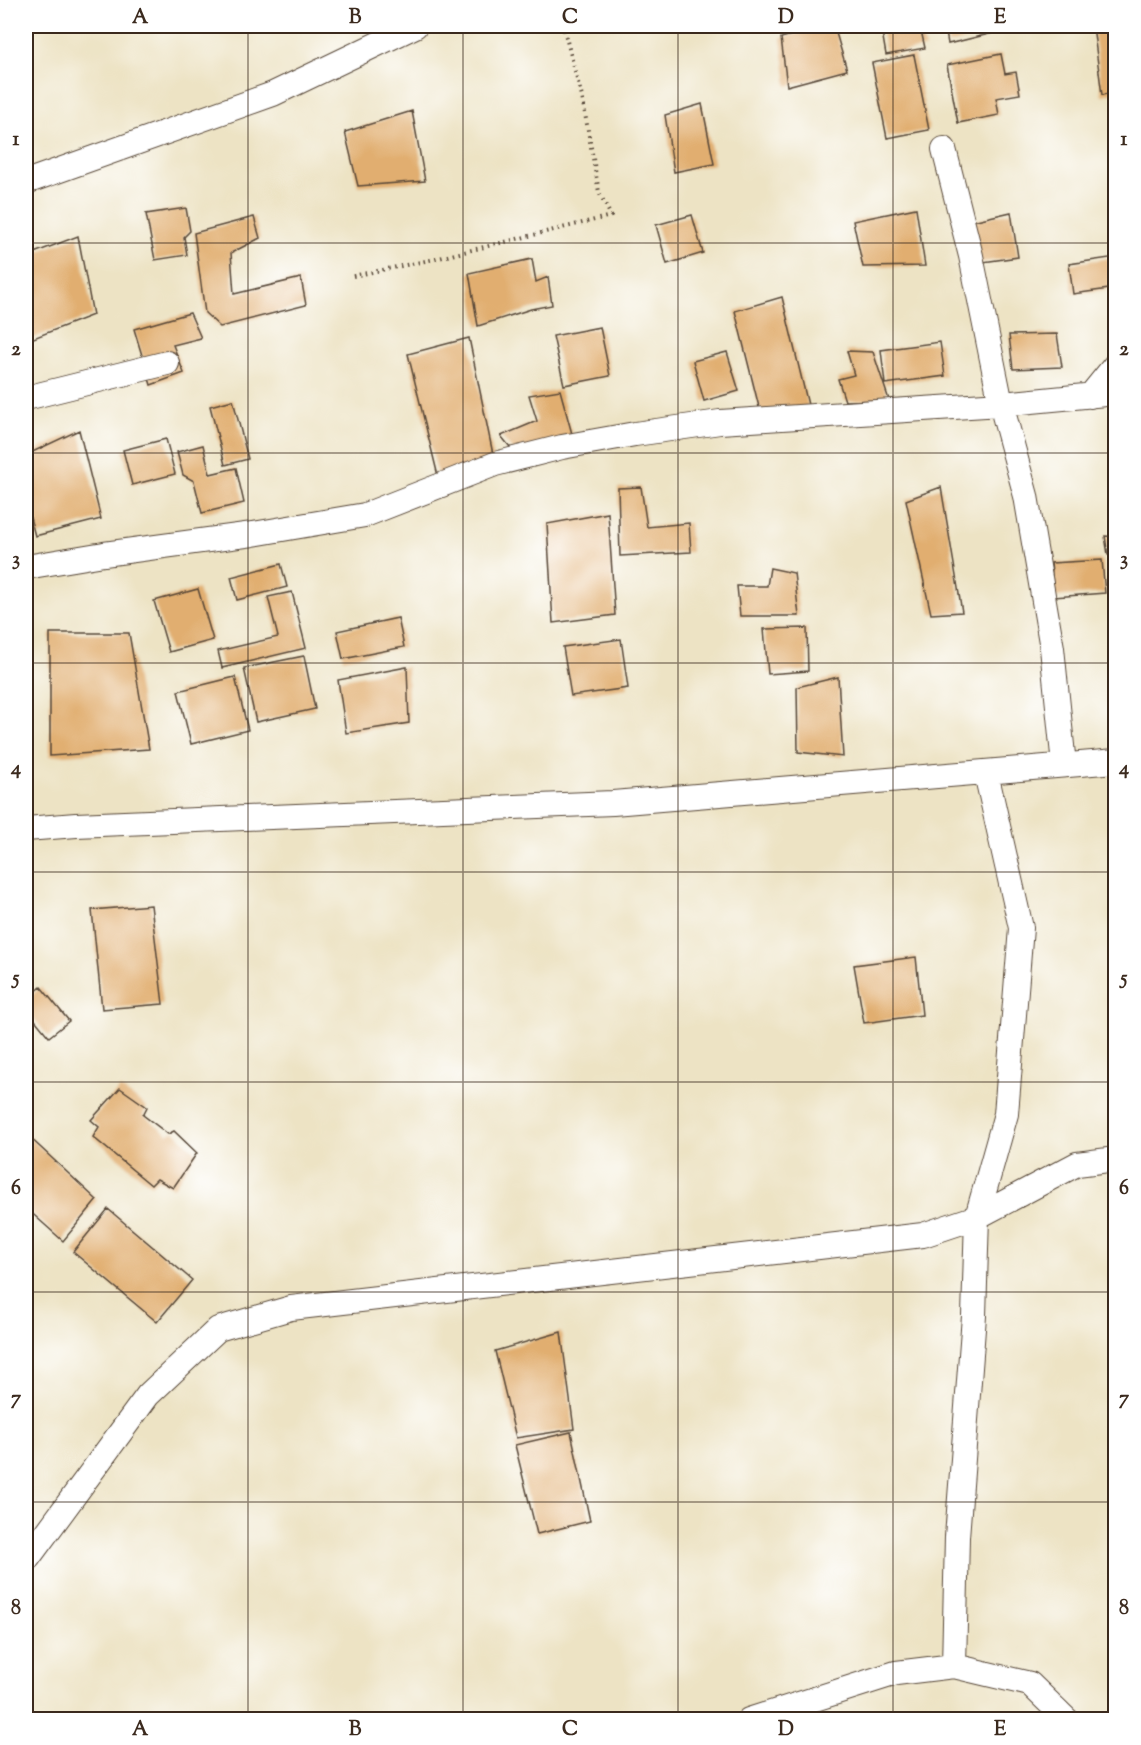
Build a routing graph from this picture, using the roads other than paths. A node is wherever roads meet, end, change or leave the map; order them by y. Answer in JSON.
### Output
{"nodes":[{"id":1,"x":415,"y":26,"type":"edge"},
{"id":2,"x":944,"y":149,"type":"dead end"},
{"id":3,"x":26,"y":182,"type":"edge"},
{"id":4,"x":167,"y":363,"type":"dead end"},
{"id":5,"x":1116,"y":364,"type":"edge"},
{"id":6,"x":1116,"y":393,"type":"edge"},
{"id":7,"x":1090,"y":396,"type":"junction"},
{"id":8,"x":26,"y":398,"type":"edge"},
{"id":9,"x":1001,"y":404,"type":"junction"},
{"id":10,"x":26,"y":567,"type":"edge"},
{"id":11,"x":1116,"y":761,"type":"edge"},
{"id":12,"x":1064,"y":765,"type":"junction"},
{"id":13,"x":986,"y":773,"type":"junction"},
{"id":14,"x":26,"y":829,"type":"edge"},
{"id":15,"x":1116,"y":1159,"type":"edge"},
{"id":16,"x":977,"y":1217,"type":"junction"},
{"id":17,"x":26,"y":1561,"type":"edge"},
{"id":18,"x":954,"y":1666,"type":"junction"},
{"id":19,"x":749,"y":1719,"type":"edge"},
{"id":20,"x":1067,"y":1719,"type":"edge"}],
"edges":[{"from":1,"to":3,"type":"street"},
{"from":2,"to":9,"type":"street"},
{"from":4,"to":8,"type":"street"},
{"from":5,"to":7,"type":"street"},
{"from":6,"to":7,"type":"street"},
{"from":7,"to":9,"type":"street"},
{"from":9,"to":10,"type":"street"},
{"from":9,"to":12,"type":"street"},
{"from":11,"to":12,"type":"street"},
{"from":12,"to":13,"type":"street"},
{"from":13,"to":14,"type":"street"},
{"from":13,"to":16,"type":"street"},
{"from":15,"to":16,"type":"street"},
{"from":16,"to":17,"type":"street"},
{"from":16,"to":18,"type":"street"},
{"from":18,"to":19,"type":"street"},
{"from":18,"to":20,"type":"street"}]}
